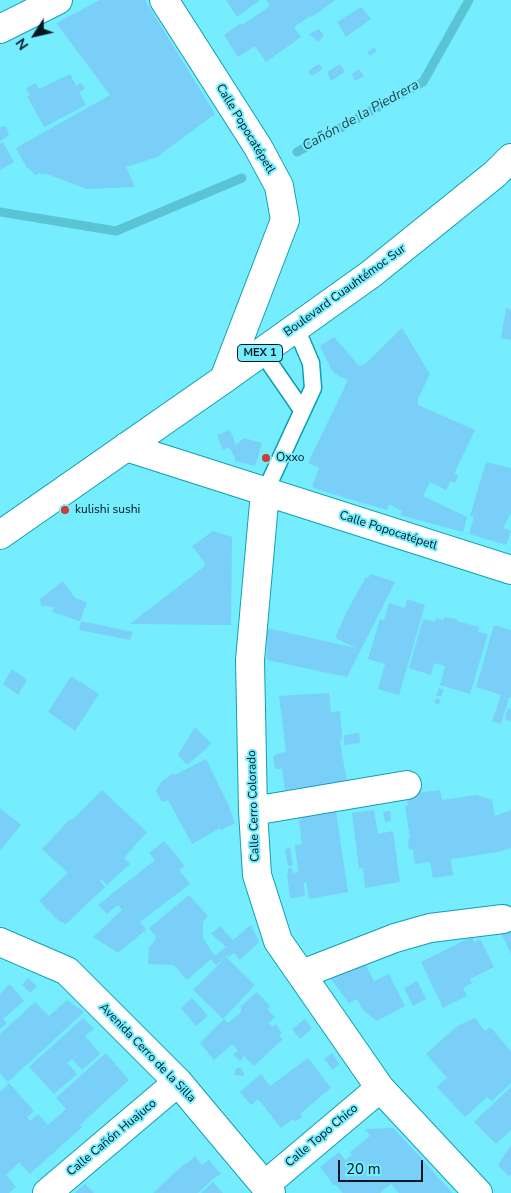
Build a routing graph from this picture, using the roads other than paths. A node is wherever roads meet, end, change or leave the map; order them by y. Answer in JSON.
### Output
{"nodes":[{"id":1,"x":58,"y":0,"type":"edge"},
{"id":2,"x":164,"y":0,"type":"edge"},
{"id":3,"x":0,"y":29,"type":"edge"},
{"id":4,"x":511,"y":158,"type":"edge"},
{"id":5,"x":296,"y":328,"type":"junction"},
{"id":6,"x":262,"y":352,"type":"junction"},
{"id":7,"x":224,"y":379,"type":"junction"},
{"id":8,"x":302,"y":410,"type":"junction"},
{"id":9,"x":126,"y":447,"type":"junction"},
{"id":10,"x":265,"y":492,"type":"junction"},
{"id":11,"x":0,"y":535,"type":"edge"},
{"id":12,"x":511,"y":570,"type":"edge"},
{"id":13,"x":407,"y":785,"type":"dead end"},
{"id":14,"x":254,"y":811,"type":"junction"},
{"id":15,"x":503,"y":919,"type":"dead end"},
{"id":16,"x":0,"y":942,"type":"edge"},
{"id":17,"x":302,"y":974,"type":"junction"},
{"id":18,"x":178,"y":1082,"type":"junction"},
{"id":19,"x":380,"y":1088,"type":"junction"},
{"id":20,"x":268,"y":1189,"type":"edge"},
{"id":21,"x":47,"y":1193,"type":"edge"},
{"id":22,"x":478,"y":1193,"type":"edge"}],
"edges":[{"from":1,"to":3,"type":"street"},
{"from":2,"to":7,"type":"street","name":"Calle Popocatépetl"},
{"from":4,"to":5,"type":"street","name":"Boulevard Cuauhtémoc Sur","number":"MEX 1"},
{"from":5,"to":6,"type":"street","name":"Boulevard Cuauhtémoc Sur","number":"MEX 1"},
{"from":5,"to":8,"type":"lane"},
{"from":6,"to":7,"type":"street","name":"Boulevard Cuauhtémoc Sur","number":"MEX 1"},
{"from":6,"to":8,"type":"lane"},
{"from":7,"to":9,"type":"street","name":"Boulevard Cuauhtémoc Sur","number":"MEX 1"},
{"from":8,"to":10,"type":"lane"},
{"from":9,"to":10,"type":"street"},
{"from":9,"to":11,"type":"street","name":"Boulevard Cuauhtémoc Sur","number":"MEX 1"},
{"from":10,"to":12,"type":"street","name":"Calle Popocatépetl"},
{"from":10,"to":14,"type":"street","name":"Calle Cerro Colorado"},
{"from":13,"to":14,"type":"street"},
{"from":14,"to":17,"type":"street","name":"Calle Cerro Colorado"},
{"from":15,"to":17,"type":"street"},
{"from":16,"to":18,"type":"street","name":"Avenida Cerro de la Silla"},
{"from":17,"to":19,"type":"street","name":"Calle Cerro Colorado"},
{"from":18,"to":20,"type":"street","name":"Avenida Cerro de la Silla"},
{"from":18,"to":21,"type":"street","name":"Calle Cañón Huajuco"},
{"from":19,"to":20,"type":"street","name":"Calle Topo Chico"},
{"from":19,"to":22,"type":"street","name":"Calle Cerro Colorado"}]}
